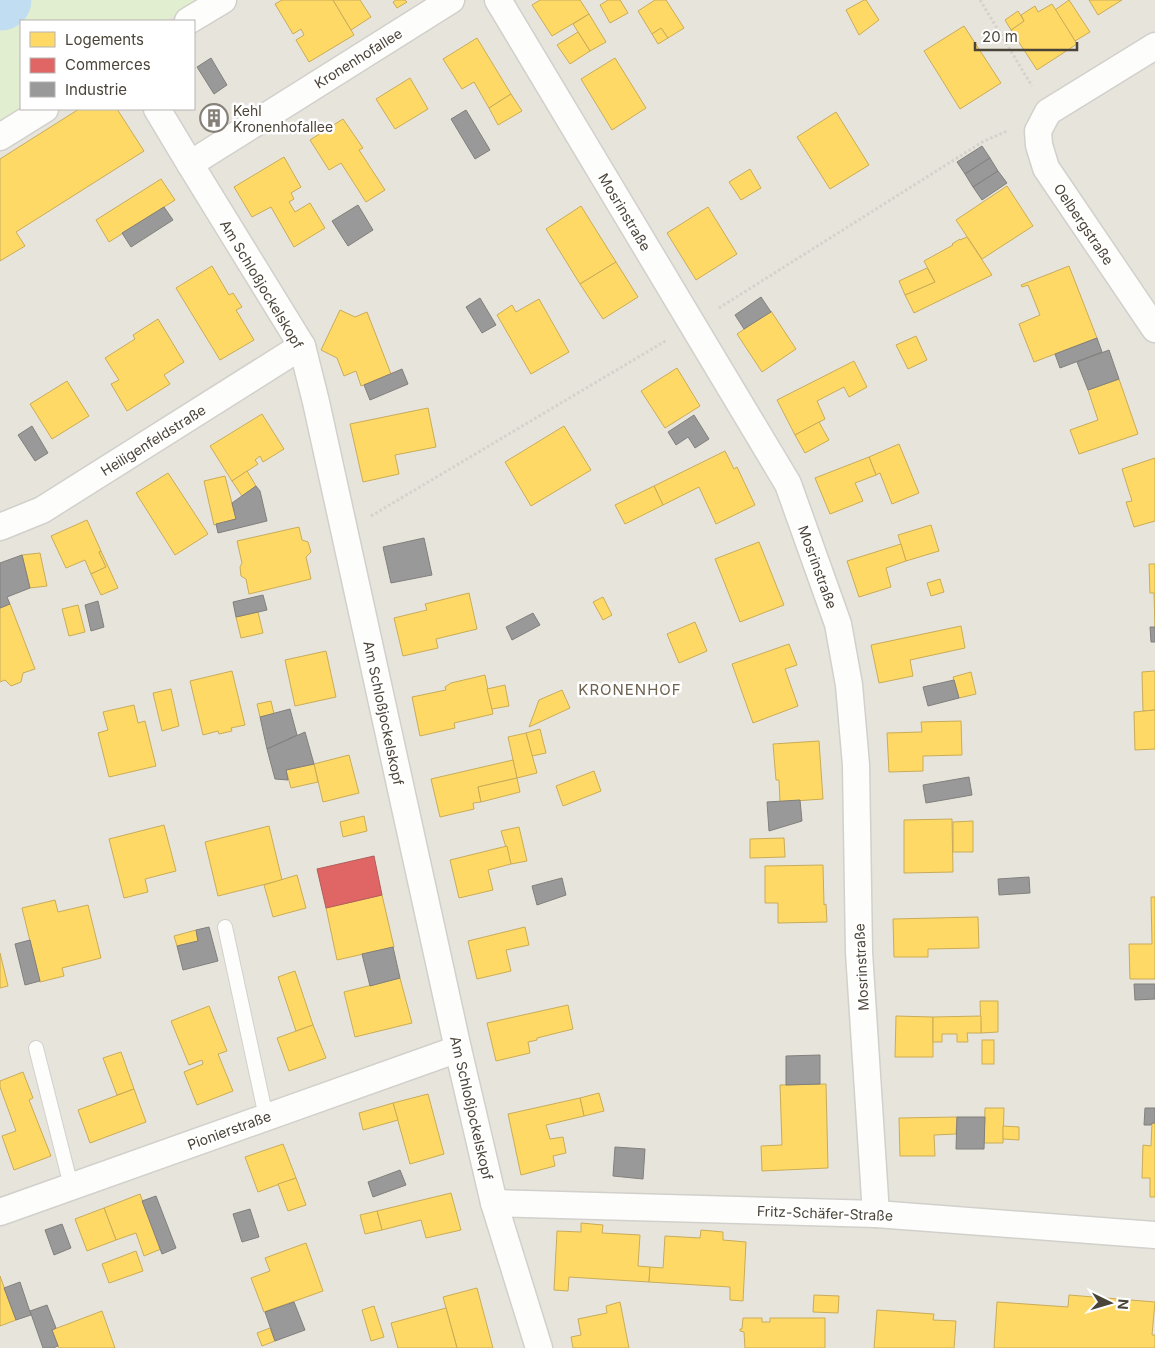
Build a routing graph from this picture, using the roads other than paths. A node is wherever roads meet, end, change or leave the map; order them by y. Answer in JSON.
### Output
{"nodes":[{"id":1,"x":223,"y":0,"type":"edge"},
{"id":2,"x":451,"y":0,"type":"edge"},
{"id":3,"x":498,"y":0,"type":"edge"},
{"id":4,"x":190,"y":20,"type":"edge"},
{"id":5,"x":1155,"y":46,"type":"edge"},
{"id":6,"x":44,"y":110,"type":"edge"},
{"id":7,"x":158,"y":110,"type":"edge"},
{"id":8,"x":0,"y":137,"type":"edge"},
{"id":9,"x":190,"y":164,"type":"junction"},
{"id":10,"x":1155,"y":329,"type":"edge"},
{"id":11,"x":302,"y":346,"type":"junction"},
{"id":12,"x":0,"y":527,"type":"edge"},
{"id":13,"x":225,"y":927,"type":"dead end"},
{"id":14,"x":36,"y":1048,"type":"dead end"},
{"id":15,"x":458,"y":1049,"type":"junction"},
{"id":16,"x":266,"y":1117,"type":"junction"},
{"id":17,"x":71,"y":1186,"type":"junction"},
{"id":18,"x":494,"y":1203,"type":"junction"},
{"id":19,"x":0,"y":1212,"type":"edge"},
{"id":20,"x":876,"y":1214,"type":"junction"},
{"id":21,"x":1155,"y":1235,"type":"edge"},
{"id":22,"x":539,"y":1348,"type":"edge"}],
"edges":[{"from":1,"to":4,"type":"street"},
{"from":2,"to":9,"type":"street","name":"Kronenhofallee"},
{"from":3,"to":20,"type":"street","name":"Mosrinstraße"},
{"from":5,"to":10,"type":"street","name":"Oelbergstraße"},
{"from":6,"to":8,"type":"street"},
{"from":7,"to":9,"type":"street","name":"Am Schloßjockelskopf"},
{"from":9,"to":11,"type":"street","name":"Am Schloßjockelskopf"},
{"from":11,"to":12,"type":"street","name":"Heiligenfeldstraße"},
{"from":11,"to":15,"type":"street","name":"Am Schloßjockelskopf"},
{"from":13,"to":16,"type":"lane"},
{"from":14,"to":17,"type":"lane"},
{"from":15,"to":16,"type":"street","name":"Pionierstraße"},
{"from":15,"to":18,"type":"street","name":"Am Schloßjockelskopf"},
{"from":16,"to":17,"type":"street","name":"Pionierstraße"},
{"from":17,"to":19,"type":"street","name":"Pionierstraße"},
{"from":18,"to":20,"type":"street","name":"Fritz-Schäfer-Straße"},
{"from":18,"to":22,"type":"street","name":"Am Schloßjockelskopf"},
{"from":20,"to":21,"type":"street","name":"Fritz-Schäfer-Straße"}]}
